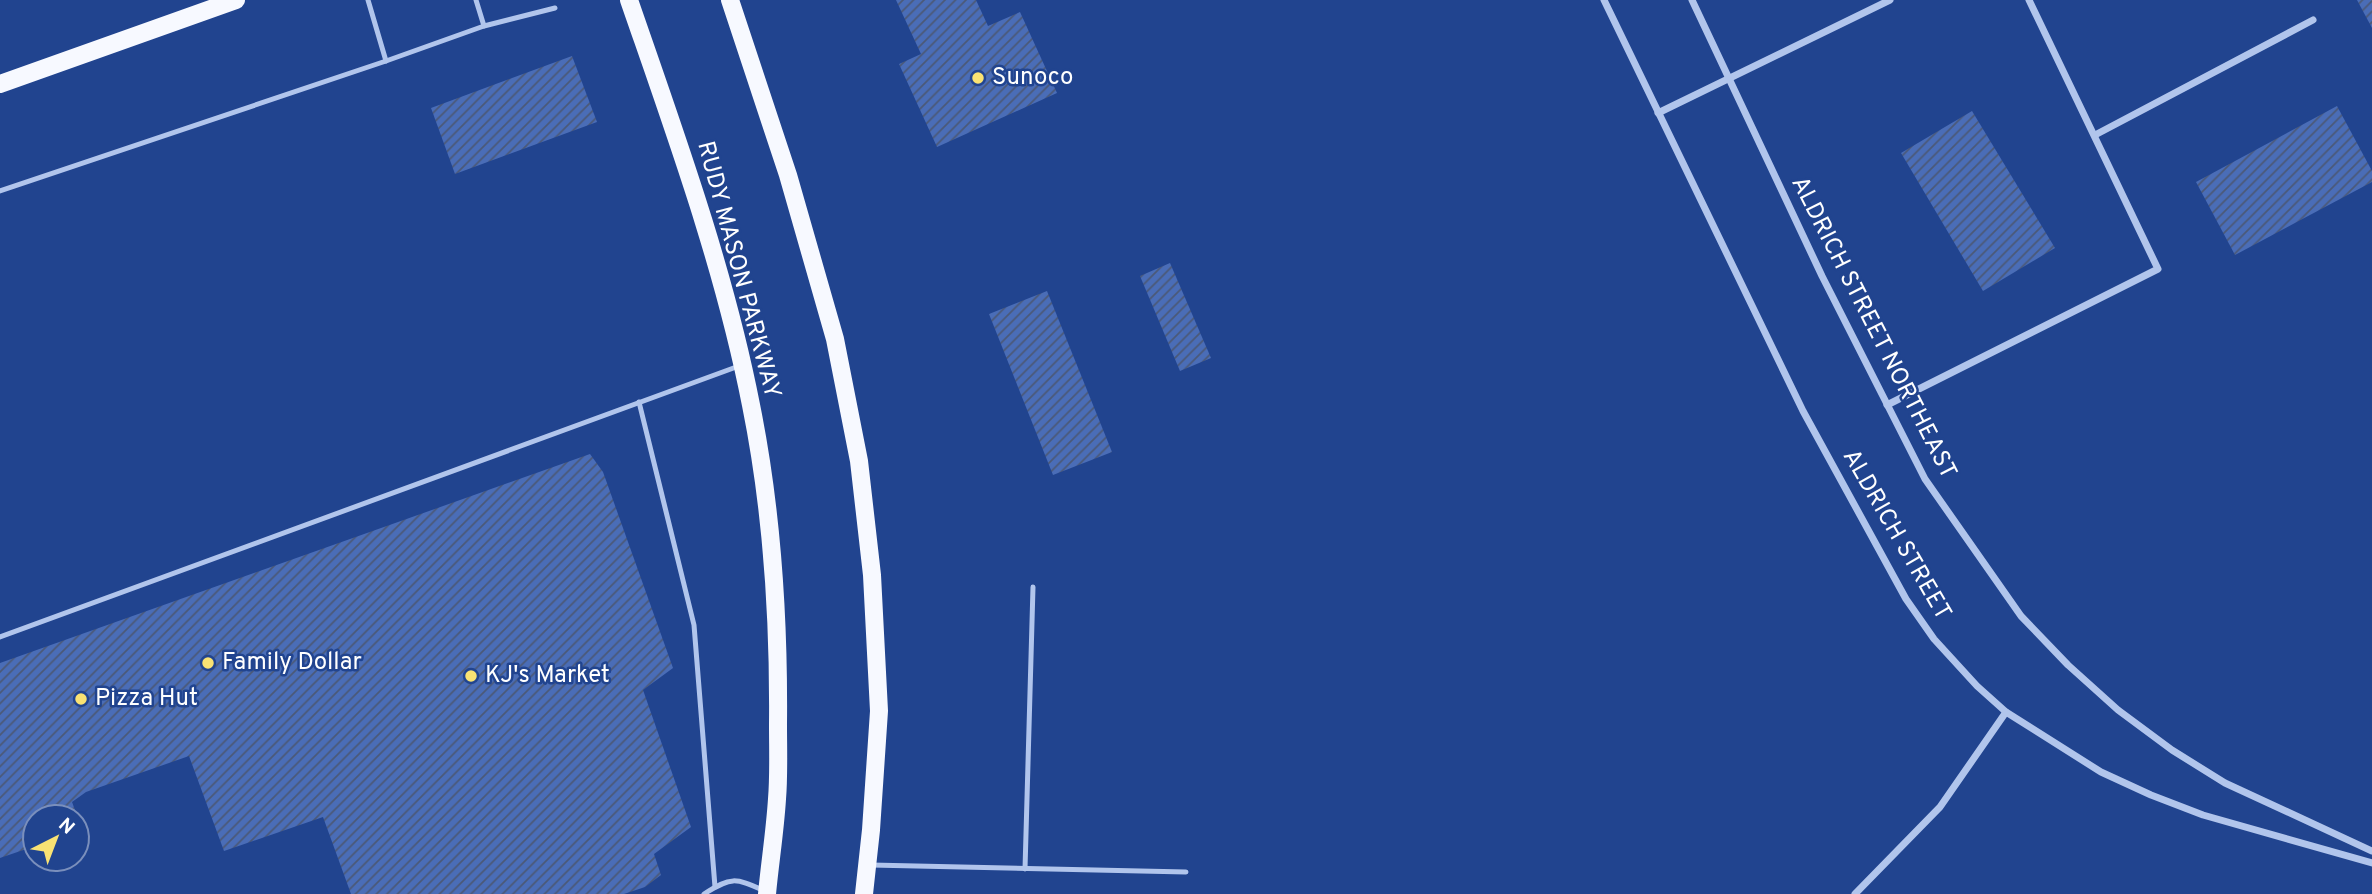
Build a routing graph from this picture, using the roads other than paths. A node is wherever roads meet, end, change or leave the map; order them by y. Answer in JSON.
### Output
{"nodes":[{"id":1,"x":236,"y":0,"type":"edge"},
{"id":2,"x":368,"y":0,"type":"edge"},
{"id":3,"x":476,"y":0,"type":"edge"},
{"id":4,"x":629,"y":0,"type":"edge"},
{"id":5,"x":730,"y":0,"type":"edge"},
{"id":6,"x":1604,"y":0,"type":"edge"},
{"id":7,"x":1692,"y":0,"type":"edge"},
{"id":8,"x":1890,"y":0,"type":"edge"},
{"id":9,"x":2029,"y":0,"type":"edge"},
{"id":10,"x":555,"y":8,"type":"dead end"},
{"id":11,"x":2313,"y":20,"type":"dead end"},
{"id":12,"x":484,"y":26,"type":"junction"},
{"id":13,"x":386,"y":61,"type":"junction"},
{"id":14,"x":1728,"y":79,"type":"junction"},
{"id":15,"x":1,"y":80,"type":"edge"},
{"id":16,"x":1658,"y":113,"type":"junction"},
{"id":17,"x":2095,"y":135,"type":"junction"},
{"id":18,"x":0,"y":191,"type":"edge"},
{"id":19,"x":742,"y":365,"type":"junction"},
{"id":20,"x":639,"y":402,"type":"junction"},
{"id":21,"x":1887,"y":405,"type":"junction"},
{"id":22,"x":1034,"y":587,"type":"dead end"},
{"id":23,"x":0,"y":638,"type":"edge"},
{"id":24,"x":2006,"y":712,"type":"junction"},
{"id":25,"x":2372,"y":851,"type":"edge"},
{"id":26,"x":2372,"y":863,"type":"edge"},
{"id":27,"x":868,"y":865,"type":"junction"},
{"id":28,"x":1025,"y":869,"type":"junction"},
{"id":29,"x":1186,"y":872,"type":"dead end"},
{"id":30,"x":715,"y":887,"type":"junction"},
{"id":31,"x":767,"y":893,"type":"edge"},
{"id":32,"x":704,"y":894,"type":"edge"},
{"id":33,"x":864,"y":894,"type":"edge"},
{"id":34,"x":1855,"y":894,"type":"edge"}],
"edges":[{"from":1,"to":15,"type":"main road"},
{"from":2,"to":13,"type":"lane"},
{"from":3,"to":12,"type":"lane"},
{"from":4,"to":19,"type":"main road","name":"RUDY MASON PARKWAY"},
{"from":5,"to":27,"type":"main road"},
{"from":6,"to":16,"type":"street","name":"ALDRICH STREET"},
{"from":7,"to":14,"type":"street","name":"ALDRICH STREET NORTHEAST"},
{"from":8,"to":14,"type":"street"},
{"from":9,"to":17,"type":"street"},
{"from":10,"to":12,"type":"lane"},
{"from":11,"to":17,"type":"street"},
{"from":12,"to":13,"type":"lane"},
{"from":13,"to":18,"type":"lane"},
{"from":14,"to":16,"type":"street"},
{"from":14,"to":21,"type":"street","name":"ALDRICH STREET NORTHEAST"},
{"from":16,"to":24,"type":"street","name":"ALDRICH STREET"},
{"from":17,"to":21,"type":"street"},
{"from":19,"to":20,"type":"lane"},
{"from":19,"to":31,"type":"main road","name":"RUDY MASON PARKWAY"},
{"from":20,"to":23,"type":"lane"},
{"from":20,"to":30,"type":"lane"},
{"from":21,"to":25,"type":"street","name":"ALDRICH STREET NORTHEAST"},
{"from":22,"to":28,"type":"lane"},
{"from":24,"to":26,"type":"street","name":"ALDRICH STREET"},
{"from":24,"to":34,"type":"street"},
{"from":27,"to":28,"type":"lane"},
{"from":27,"to":33,"type":"main road"},
{"from":28,"to":29,"type":"lane"},
{"from":30,"to":31,"type":"lane"},
{"from":30,"to":32,"type":"lane"}]}
